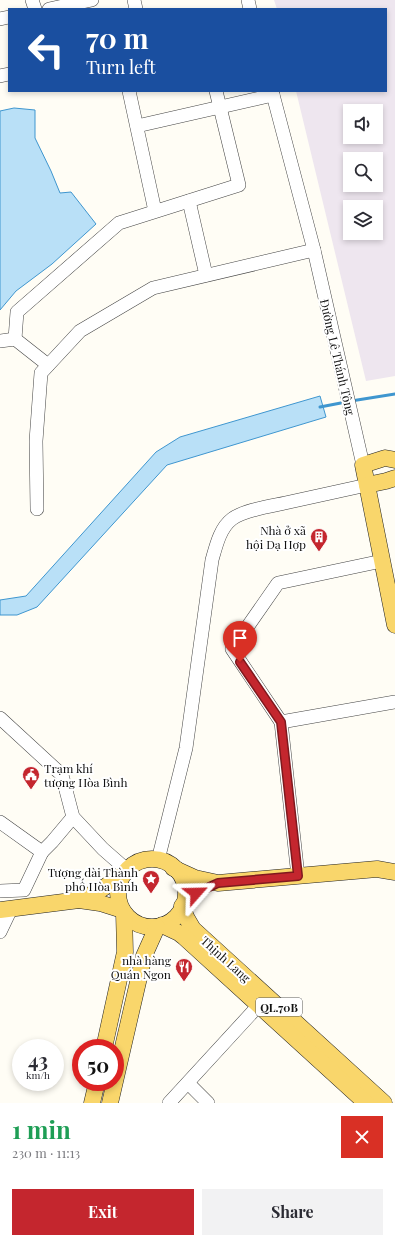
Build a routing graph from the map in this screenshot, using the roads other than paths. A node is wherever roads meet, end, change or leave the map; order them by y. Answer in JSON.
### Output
{"nodes":[{"id":1,"x":92,"y":0,"type":"edge"},
{"id":2,"x":54,"y":8,"type":"edge"},
{"id":3,"x":130,"y":92,"type":"edge"},
{"id":4,"x":216,"y":92,"type":"edge"},
{"id":5,"x":273,"y":93,"type":"edge"},
{"id":6,"x":220,"y":107,"type":"junction"},
{"id":7,"x":137,"y":126,"type":"junction"},
{"id":8,"x":189,"y":201,"type":"junction"},
{"id":9,"x":155,"y":211,"type":"junction"},
{"id":10,"x":314,"y":250,"type":"junction"},
{"id":11,"x":206,"y":275,"type":"junction"},
{"id":12,"x":15,"y":339,"type":"junction"},
{"id":13,"x":0,"y":341,"type":"edge"},
{"id":14,"x":48,"y":365,"type":"junction"},
{"id":15,"x":361,"y":458,"type":"junction"},
{"id":16,"x":395,"y":460,"type":"edge"},
{"id":17,"x":395,"y":478,"type":"edge"},
{"id":18,"x":367,"y":485,"type":"junction"},
{"id":19,"x":37,"y":509,"type":"dead end"},
{"id":20,"x":382,"y":560,"type":"junction"},
{"id":21,"x":395,"y":625,"type":"edge"},
{"id":22,"x":395,"y":702,"type":"edge"},
{"id":23,"x":0,"y":718,"type":"edge"},
{"id":24,"x":281,"y":722,"type":"junction"},
{"id":25,"x":73,"y":817,"type":"junction"},
{"id":26,"x":0,"y":822,"type":"edge"},
{"id":27,"x":42,"y":852,"type":"junction"},
{"id":28,"x":158,"y":860,"type":"junction"},
{"id":29,"x":395,"y":862,"type":"edge"},
{"id":30,"x":173,"y":868,"type":"junction"},
{"id":31,"x":376,"y":869,"type":"junction"},
{"id":32,"x":126,"y":872,"type":"junction"},
{"id":33,"x":395,"y":872,"type":"edge"},
{"id":34,"x":298,"y":876,"type":"junction"},
{"id":35,"x":218,"y":883,"type":"junction"},
{"id":36,"x":0,"y":891,"type":"edge"},
{"id":37,"x":79,"y":900,"type":"junction"},
{"id":38,"x":183,"y":904,"type":"junction"},
{"id":39,"x":5,"y":909,"type":"edge"},
{"id":40,"x":123,"y":912,"type":"junction"},
{"id":41,"x":159,"y":926,"type":"junction"},
{"id":42,"x":0,"y":932,"type":"edge"},
{"id":43,"x":258,"y":1005,"type":"junction"},
{"id":44,"x":106,"y":1039,"type":"edge"},
{"id":45,"x":188,"y":1083,"type":"junction"},
{"id":46,"x":95,"y":1091,"type":"edge"},
{"id":47,"x":92,"y":1103,"type":"edge"},
{"id":48,"x":110,"y":1103,"type":"edge"},
{"id":49,"x":169,"y":1103,"type":"edge"},
{"id":50,"x":208,"y":1103,"type":"edge"},
{"id":51,"x":366,"y":1103,"type":"edge"},
{"id":52,"x":384,"y":1103,"type":"edge"}],
"edges":[{"from":1,"to":2,"type":"street"},
{"from":3,"to":7,"type":"street"},
{"from":4,"to":6,"type":"street"},
{"from":5,"to":6,"type":"street"},
{"from":5,"to":10,"type":"street","name":"Đường Lê Thánh Tông"},
{"from":6,"to":7,"type":"street"},
{"from":6,"to":8,"type":"street"},
{"from":7,"to":9,"type":"street"},
{"from":8,"to":9,"type":"street"},
{"from":8,"to":11,"type":"street"},
{"from":9,"to":12,"type":"street"},
{"from":10,"to":11,"type":"street"},
{"from":10,"to":15,"type":"street","name":"Đường Lê Thánh Tông"},
{"from":11,"to":14,"type":"street"},
{"from":12,"to":13,"type":"street"},
{"from":12,"to":14,"type":"street"},
{"from":14,"to":19,"type":"street"},
{"from":15,"to":16,"type":"main road"},
{"from":15,"to":18,"type":"main road","name":"Đường Lê Thánh Tông"},
{"from":17,"to":18,"type":"main road"},
{"from":18,"to":20,"type":"main road","name":"Đường Lê Thánh Tông"},
{"from":18,"to":28,"type":"street"},
{"from":20,"to":21,"type":"main road","name":"Đường Lê Thánh Tông"},
{"from":20,"to":24,"type":"street"},
{"from":22,"to":24,"type":"street"},
{"from":23,"to":25,"type":"street"},
{"from":24,"to":34,"type":"street"},
{"from":25,"to":27,"type":"street"},
{"from":25,"to":32,"type":"street"},
{"from":26,"to":27,"type":"street"},
{"from":27,"to":36,"type":"street"},
{"from":28,"to":30,"type":"main road"},
{"from":28,"to":32,"type":"main road"},
{"from":29,"to":31,"type":"main road"},
{"from":30,"to":35,"type":"main road"},
{"from":30,"to":38,"type":"main road"},
{"from":31,"to":33,"type":"main road"},
{"from":31,"to":34,"type":"main road"},
{"from":32,"to":37,"type":"main road"},
{"from":32,"to":40,"type":"main road"},
{"from":34,"to":35,"type":"main road"},
{"from":35,"to":38,"type":"main road"},
{"from":37,"to":39,"type":"main road"},
{"from":37,"to":40,"type":"main road"},
{"from":38,"to":41,"type":"main road"},
{"from":38,"to":52,"type":"main road","name":"Thịnh Lang","number":"QL.70B"},
{"from":39,"to":42,"type":"street"},
{"from":40,"to":41,"type":"main road"},
{"from":40,"to":44,"type":"main road"},
{"from":41,"to":43,"type":"main road","name":"Thịnh Lang","number":"QL.70B"},
{"from":41,"to":48,"type":"main road"},
{"from":43,"to":45,"type":"street"},
{"from":43,"to":51,"type":"main road","name":"Thịnh Lang","number":"QL.70B"},
{"from":45,"to":49,"type":"street"},
{"from":45,"to":50,"type":"street"},
{"from":46,"to":47,"type":"main road"}]}
